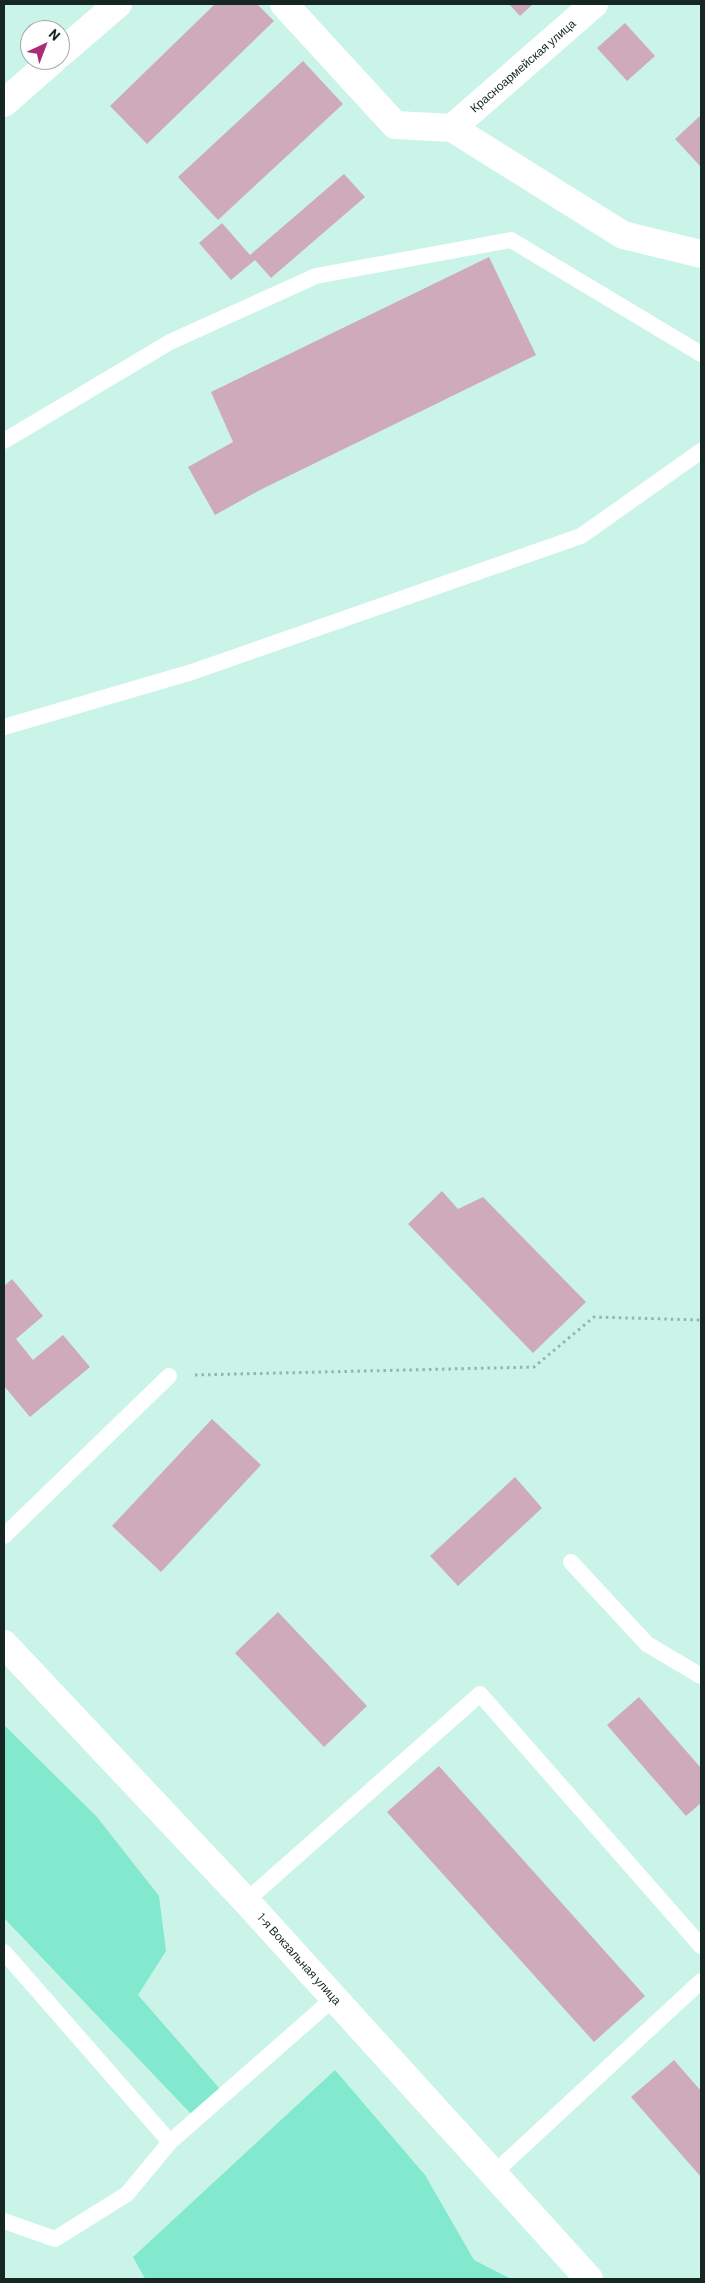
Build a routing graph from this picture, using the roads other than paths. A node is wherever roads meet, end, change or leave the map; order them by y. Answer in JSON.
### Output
{"nodes":[{"id":1,"x":118,"y":4,"type":"edge"},
{"id":2,"x":284,"y":4,"type":"edge"},
{"id":3,"x":594,"y":4,"type":"edge"},
{"id":4,"x":70,"y":45,"type":"edge"},
{"id":5,"x":42,"y":70,"type":"edge"},
{"id":6,"x":4,"y":103,"type":"edge"},
{"id":7,"x":452,"y":128,"type":"junction"},
{"id":8,"x":701,"y":254,"type":"edge"},
{"id":9,"x":701,"y":354,"type":"edge"},
{"id":10,"x":4,"y":441,"type":"edge"},
{"id":11,"x":701,"y":451,"type":"edge"},
{"id":12,"x":4,"y":727,"type":"edge"},
{"id":13,"x":169,"y":1376,"type":"road end"},
{"id":14,"x":4,"y":1536,"type":"edge"},
{"id":15,"x":571,"y":1562,"type":"dead end"},
{"id":16,"x":4,"y":1644,"type":"edge"},
{"id":17,"x":701,"y":1676,"type":"edge"},
{"id":18,"x":246,"y":1901,"type":"junction"},
{"id":19,"x":701,"y":1946,"type":"edge"},
{"id":20,"x":4,"y":1952,"type":"edge"},
{"id":21,"x":701,"y":1981,"type":"edge"},
{"id":22,"x":334,"y":1998,"type":"junction"},
{"id":23,"x":170,"y":2142,"type":"junction"},
{"id":24,"x":493,"y":2174,"type":"junction"},
{"id":25,"x":4,"y":2221,"type":"edge"},
{"id":26,"x":589,"y":2279,"type":"edge"}],
"edges":[{"from":1,"to":4,"type":"main road"},
{"from":2,"to":7,"type":"main road"},
{"from":3,"to":7,"type":"main road","name":"Красноармейская улица"},
{"from":5,"to":6,"type":"main road"},
{"from":7,"to":8,"type":"main road"},
{"from":9,"to":10,"type":"lane"},
{"from":11,"to":12,"type":"lane"},
{"from":13,"to":14,"type":"lane"},
{"from":15,"to":17,"type":"lane"},
{"from":16,"to":18,"type":"main road","name":"1-я Вокзальная улица"},
{"from":18,"to":19,"type":"lane"},
{"from":18,"to":22,"type":"main road","name":"1-я Вокзальная улица"},
{"from":20,"to":23,"type":"lane"},
{"from":21,"to":24,"type":"lane"},
{"from":22,"to":23,"type":"lane"},
{"from":22,"to":24,"type":"main road","name":"1-я Вокзальная улица"},
{"from":23,"to":25,"type":"lane"},
{"from":24,"to":26,"type":"main road","name":"1-я Вокзальная улица"}]}
